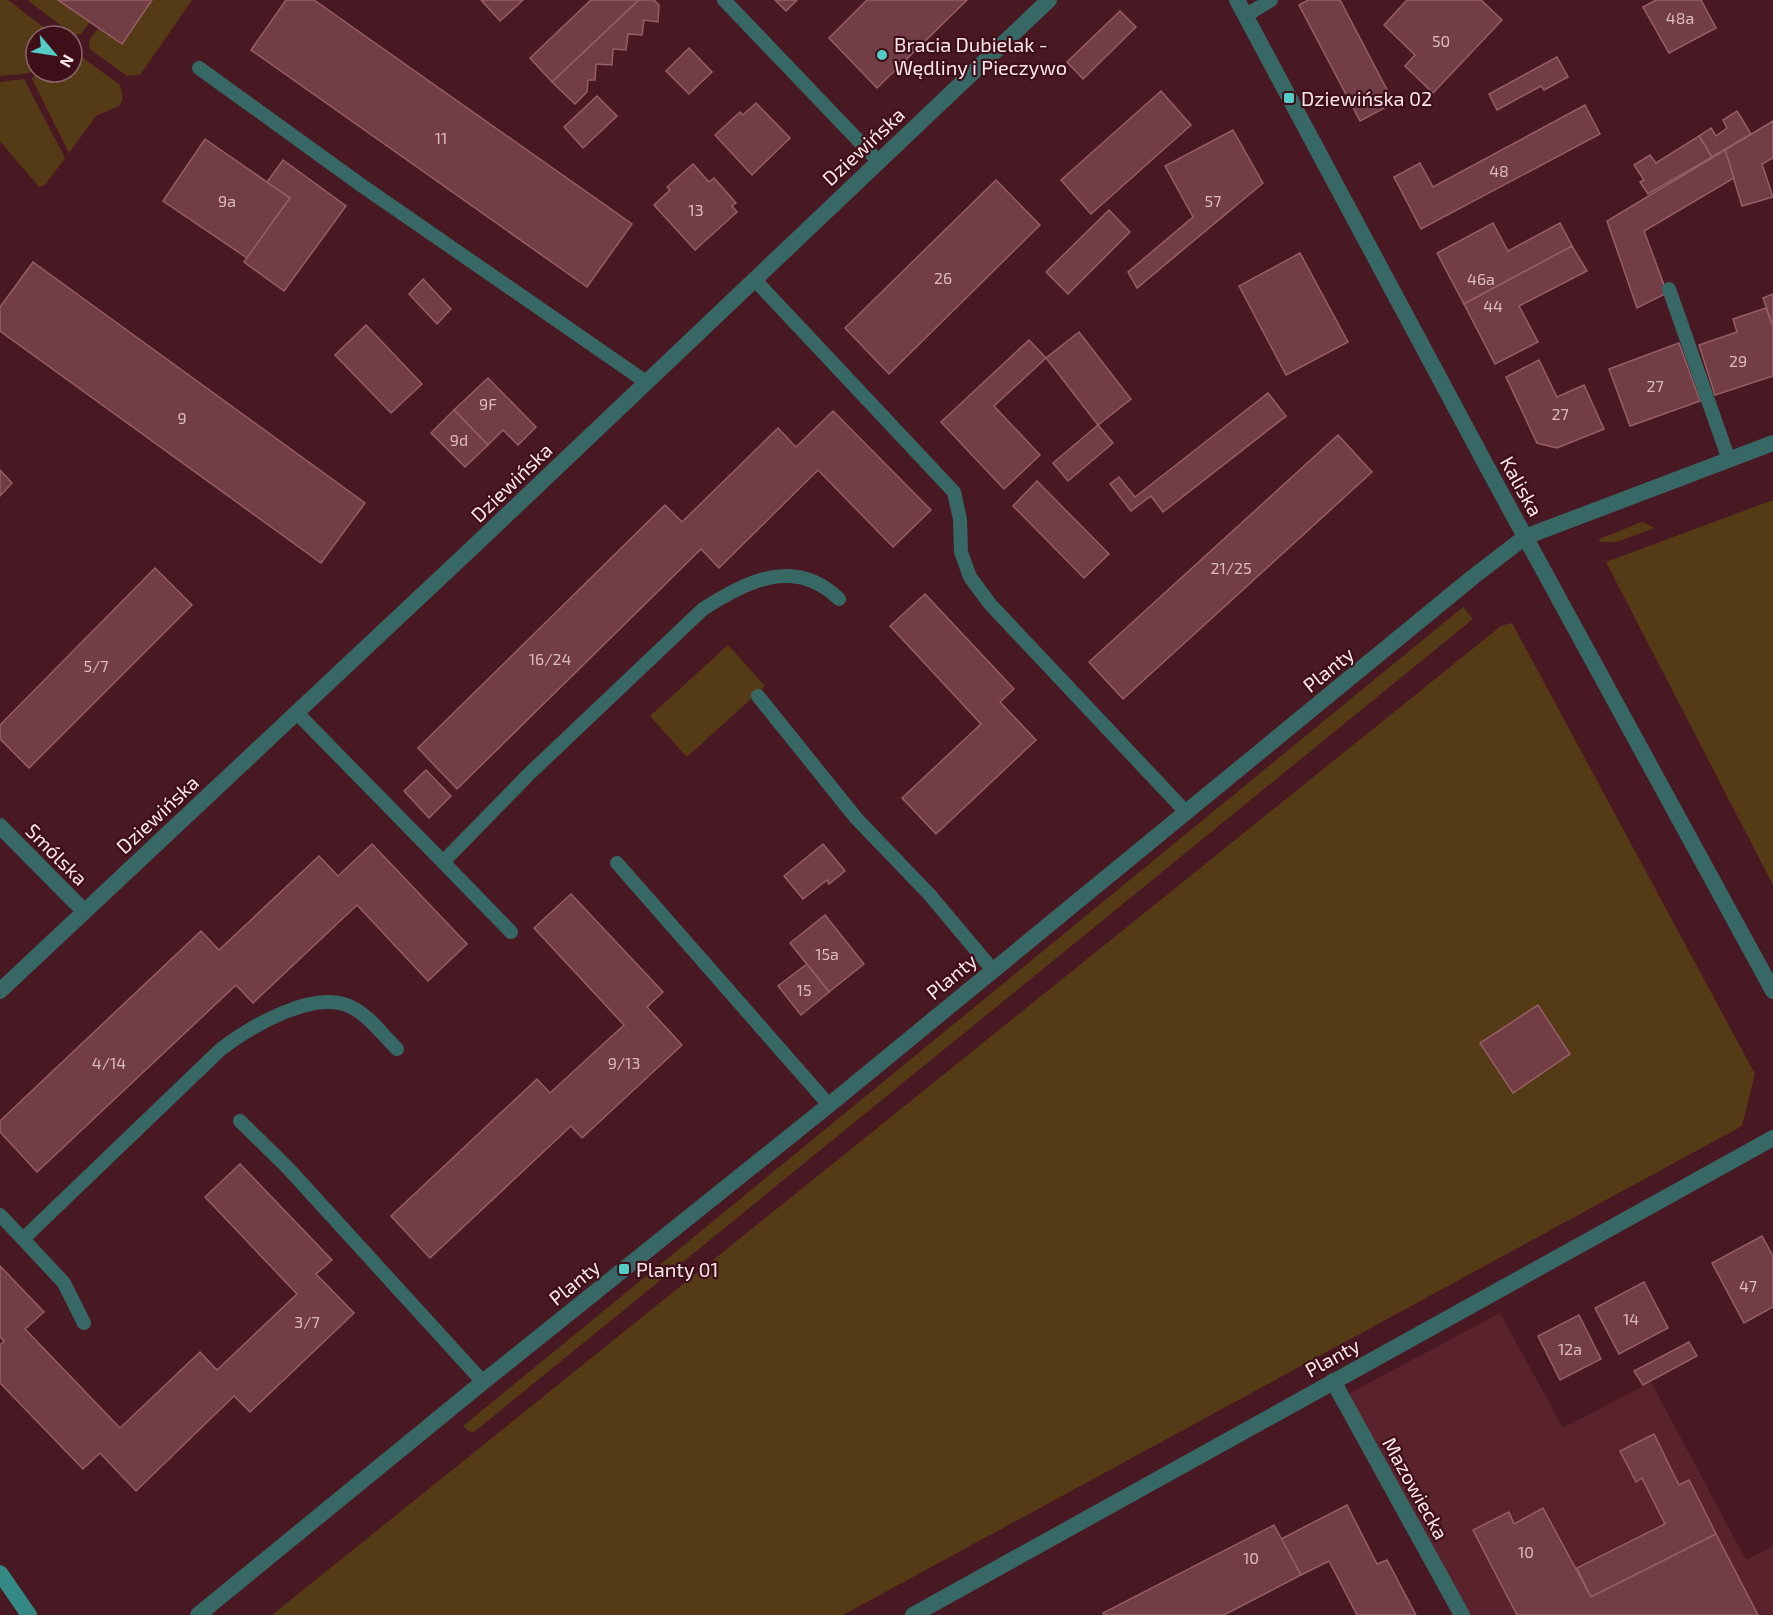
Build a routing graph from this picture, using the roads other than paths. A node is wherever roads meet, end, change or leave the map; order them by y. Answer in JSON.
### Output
{"nodes":[{"id":1,"x":724,"y":0,"type":"edge"},
{"id":2,"x":1048,"y":0,"type":"edge"},
{"id":3,"x":1237,"y":0,"type":"edge"},
{"id":4,"x":1271,"y":0,"type":"edge"},
{"id":5,"x":1245,"y":16,"type":"junction"},
{"id":6,"x":199,"y":68,"type":"dead end"},
{"id":7,"x":878,"y":161,"type":"junction"},
{"id":8,"x":754,"y":279,"type":"junction"},
{"id":9,"x":1669,"y":289,"type":"dead end"},
{"id":10,"x":646,"y":382,"type":"junction"},
{"id":11,"x":1773,"y":443,"type":"edge"},
{"id":12,"x":1729,"y":460,"type":"junction"},
{"id":13,"x":1525,"y":537,"type":"junction"},
{"id":14,"x":839,"y":599,"type":"dead end"},
{"id":15,"x":758,"y":696,"type":"dead end"},
{"id":16,"x":296,"y":712,"type":"junction"},
{"id":17,"x":1185,"y":811,"type":"junction"},
{"id":18,"x":0,"y":826,"type":"edge"},
{"id":19,"x":443,"y":862,"type":"junction"},
{"id":20,"x":617,"y":863,"type":"dead end"},
{"id":21,"x":84,"y":911,"type":"junction"},
{"id":22,"x":511,"y":932,"type":"dead end"},
{"id":23,"x":1768,"y":968,"type":"edge"},
{"id":24,"x":992,"y":969,"type":"junction"},
{"id":25,"x":0,"y":991,"type":"edge"},
{"id":26,"x":1773,"y":991,"type":"edge"},
{"id":27,"x":397,"y":1049,"type":"dead end"},
{"id":28,"x":829,"y":1105,"type":"junction"},
{"id":29,"x":240,"y":1120,"type":"dead end"},
{"id":30,"x":1773,"y":1138,"type":"edge"},
{"id":31,"x":0,"y":1215,"type":"edge"},
{"id":32,"x":23,"y":1239,"type":"junction"},
{"id":33,"x":84,"y":1323,"type":"dead end"},
{"id":34,"x":1333,"y":1381,"type":"junction"},
{"id":35,"x":483,"y":1382,"type":"junction"},
{"id":36,"x":0,"y":1574,"type":"edge"},
{"id":37,"x":29,"y":1615,"type":"edge"},
{"id":38,"x":198,"y":1615,"type":"edge"},
{"id":39,"x":913,"y":1615,"type":"edge"},
{"id":40,"x":1462,"y":1615,"type":"edge"}],
"edges":[{"from":1,"to":7,"type":"lane"},
{"from":2,"to":7,"type":"street","name":"Dziewińska"},
{"from":3,"to":5,"type":"street","name":"Kaliska"},
{"from":4,"to":5,"type":"lane"},
{"from":5,"to":13,"type":"street","name":"Kaliska"},
{"from":6,"to":10,"type":"lane"},
{"from":7,"to":8,"type":"street","name":"Dziewińska"},
{"from":8,"to":10,"type":"street","name":"Dziewińska"},
{"from":8,"to":17,"type":"lane"},
{"from":9,"to":12,"type":"lane"},
{"from":10,"to":16,"type":"street","name":"Dziewińska"},
{"from":11,"to":12,"type":"street","name":"Planty"},
{"from":12,"to":13,"type":"street","name":"Planty"},
{"from":13,"to":17,"type":"street","name":"Planty"},
{"from":13,"to":23,"type":"street","name":"Kaliska"},
{"from":14,"to":19,"type":"lane"},
{"from":15,"to":24,"type":"lane"},
{"from":16,"to":19,"type":"lane"},
{"from":16,"to":21,"type":"street","name":"Dziewińska"},
{"from":17,"to":24,"type":"street","name":"Planty"},
{"from":18,"to":21,"type":"street","name":"Smólska"},
{"from":19,"to":22,"type":"lane"},
{"from":20,"to":28,"type":"lane"},
{"from":21,"to":25,"type":"street","name":"Dziewińska"},
{"from":23,"to":26,"type":"street","name":"Kaliska"},
{"from":24,"to":28,"type":"street","name":"Planty"},
{"from":27,"to":32,"type":"lane"},
{"from":28,"to":35,"type":"street","name":"Planty"},
{"from":29,"to":35,"type":"lane"},
{"from":30,"to":34,"type":"street","name":"Planty"},
{"from":31,"to":32,"type":"lane"},
{"from":32,"to":33,"type":"lane"},
{"from":34,"to":39,"type":"street","name":"Planty"},
{"from":34,"to":40,"type":"street","name":"Mazowiecka"},
{"from":35,"to":38,"type":"street","name":"Planty"},
{"from":36,"to":37,"type":"main road"}]}
